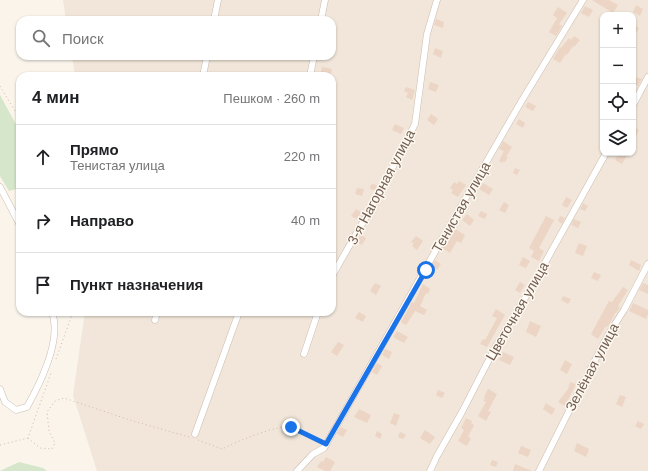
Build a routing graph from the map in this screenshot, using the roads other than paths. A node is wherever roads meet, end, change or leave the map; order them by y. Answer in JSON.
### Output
{"nodes":[{"id":1,"x":218,"y":0,"type":"edge"},
{"id":2,"x":325,"y":0,"type":"edge"},
{"id":3,"x":437,"y":0,"type":"edge"},
{"id":4,"x":583,"y":0,"type":"edge"},
{"id":5,"x":215,"y":16,"type":"edge"},
{"id":6,"x":322,"y":16,"type":"edge"},
{"id":7,"x":206,"y":60,"type":"edge"},
{"id":8,"x":313,"y":60,"type":"edge"},
{"id":9,"x":204,"y":72,"type":"edge"},
{"id":10,"x":311,"y":72,"type":"edge"},
{"id":11,"x":648,"y":77,"type":"edge"},
{"id":12,"x":636,"y":99,"type":"edge"},
{"id":13,"x":604,"y":156,"type":"edge"},
{"id":14,"x":0,"y":187,"type":"edge"},
{"id":15,"x":16,"y":217,"type":"edge"},
{"id":16,"x":648,"y":264,"type":"edge"},
{"id":17,"x":336,"y":269,"type":"edge"},
{"id":18,"x":54,"y":316,"type":"edge"},
{"id":19,"x":156,"y":316,"type":"edge"},
{"id":20,"x":238,"y":316,"type":"edge"},
{"id":21,"x":317,"y":316,"type":"edge"},
{"id":22,"x":155,"y":320,"type":"dead end"},
{"id":23,"x":304,"y":354,"type":"dead end"},
{"id":24,"x":0,"y":389,"type":"edge"},
{"id":25,"x":194,"y":437,"type":"road end"},
{"id":26,"x":297,"y":471,"type":"edge"},
{"id":27,"x":430,"y":471,"type":"edge"},
{"id":28,"x":539,"y":471,"type":"edge"}],
"edges":[{"from":1,"to":5,"type":"street"},
{"from":2,"to":6,"type":"street"},
{"from":3,"to":17,"type":"street","name":"3-я Нагорная улица"},
{"from":4,"to":26,"type":"street","name":"Тенистая улица"},
{"from":7,"to":9,"type":"street"},
{"from":8,"to":10,"type":"street"},
{"from":11,"to":12,"type":"street"},
{"from":13,"to":27,"type":"street","name":"Цветочная улица"},
{"from":14,"to":15,"type":"street"},
{"from":16,"to":28,"type":"street","name":"Зелёная улица"},
{"from":18,"to":24,"type":"street"},
{"from":19,"to":22,"type":"street"},
{"from":20,"to":25,"type":"street"},
{"from":21,"to":23,"type":"street"}]}
